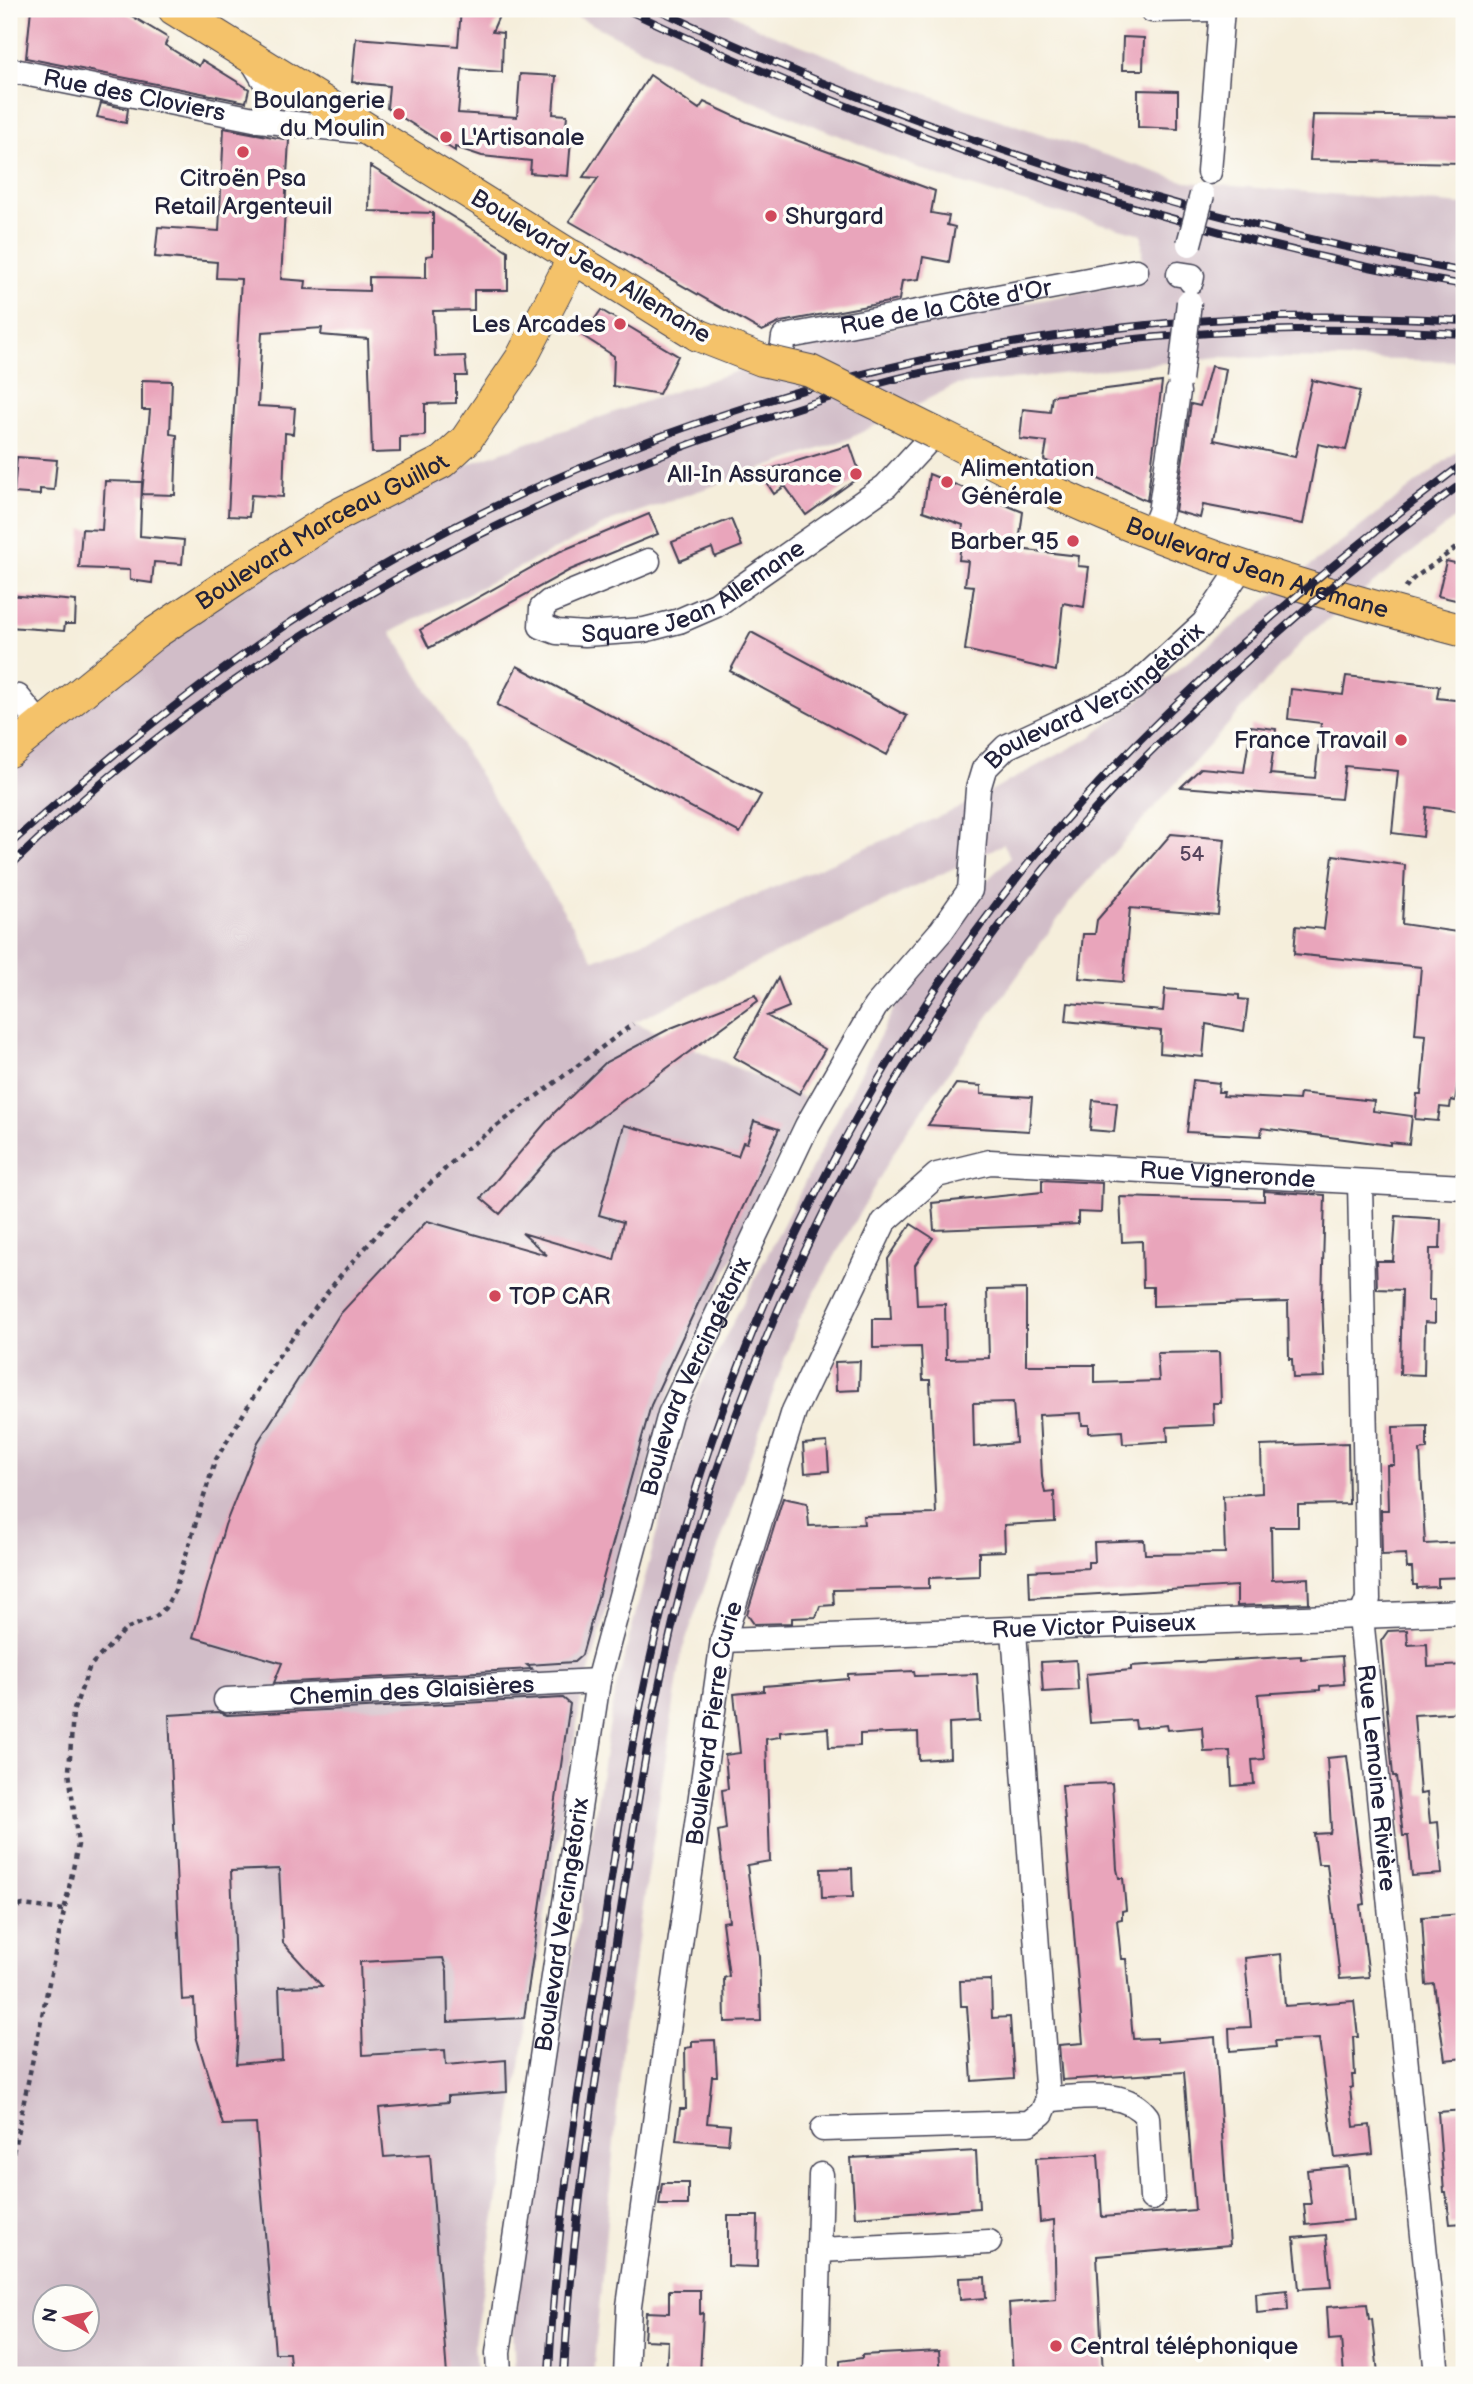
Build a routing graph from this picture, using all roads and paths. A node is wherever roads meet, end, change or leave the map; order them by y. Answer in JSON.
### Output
{"nodes":[{"id":1,"x":174,"y":9,"type":"edge"},
{"id":2,"x":1152,"y":9,"type":"edge"},
{"id":3,"x":1215,"y":9,"type":"edge"},
{"id":4,"x":250,"y":56,"type":"junction"},
{"id":5,"x":9,"y":70,"type":"edge"},
{"id":6,"x":259,"y":120,"type":"junction"},
{"id":7,"x":369,"y":132,"type":"junction"},
{"id":8,"x":1189,"y":244,"type":"dead end"},
{"id":9,"x":574,"y":257,"type":"junction"},
{"id":10,"x":1136,"y":271,"type":"dead end"},
{"id":11,"x":1186,"y":286,"type":"dead end"},
{"id":12,"x":780,"y":364,"type":"junction"},
{"id":13,"x":934,"y":433,"type":"junction"},
{"id":14,"x":1152,"y":532,"type":"junction"},
{"id":15,"x":1464,"y":542,"type":"edge"},
{"id":16,"x":648,"y":561,"type":"dead end"},
{"id":17,"x":1243,"y":565,"type":"junction"},
{"id":18,"x":1386,"y":611,"type":"junction"},
{"id":19,"x":1464,"y":631,"type":"edge"},
{"id":20,"x":9,"y":696,"type":"edge"},
{"id":21,"x":39,"y":723,"type":"junction"},
{"id":22,"x":9,"y":751,"type":"edge"},
{"id":23,"x":633,"y":1024,"type":"dead end"},
{"id":24,"x":990,"y":1162,"type":"joint"},
{"id":25,"x":1360,"y":1182,"type":"junction"},
{"id":26,"x":1464,"y":1186,"type":"edge"},
{"id":27,"x":1464,"y":1612,"type":"edge"},
{"id":28,"x":1361,"y":1617,"type":"junction"},
{"id":29,"x":1014,"y":1630,"type":"junction"},
{"id":30,"x":723,"y":1640,"type":"junction"},
{"id":31,"x":598,"y":1681,"type":"junction"},
{"id":32,"x":226,"y":1700,"type":"dead end"},
{"id":33,"x":9,"y":1909,"type":"edge"},
{"id":34,"x":64,"y":1910,"type":"junction"},
{"id":35,"x":1048,"y":2099,"type":"junction"},
{"id":36,"x":823,"y":2129,"type":"dead end"},
{"id":37,"x":9,"y":2172,"type":"edge"},
{"id":38,"x":821,"y":2175,"type":"dead end"},
{"id":39,"x":1152,"y":2198,"type":"dead end"},
{"id":40,"x":989,"y":2242,"type":"dead end"},
{"id":41,"x":819,"y":2250,"type":"junction"},
{"id":42,"x":499,"y":2375,"type":"edge"},
{"id":43,"x":626,"y":2375,"type":"edge"},
{"id":44,"x":816,"y":2375,"type":"edge"},
{"id":45,"x":1437,"y":2375,"type":"edge"}],
"edges":[{"from":1,"to":4,"type":"main road","name":"Boulevard Jean Allemane"},
{"from":2,"to":3,"type":"street"},
{"from":3,"to":8,"type":"street","bridge":true},
{"from":4,"to":6,"type":"street","name":"Rue des Cloviers"},
{"from":4,"to":7,"type":"main road","name":"Boulevard Jean Allemane"},
{"from":5,"to":6,"type":"street","name":"Rue des Cloviers"},
{"from":6,"to":7,"type":"street","name":"Rue des Cloviers"},
{"from":7,"to":9,"type":"main road","name":"Boulevard Jean Allemane"},
{"from":9,"to":12,"type":"main road","name":"Boulevard Jean Allemane","bridge":true},
{"from":9,"to":21,"type":"main road","name":"Boulevard Marceau Guillot"},
{"from":10,"to":12,"type":"street","name":"Rue de la Côte d'Or"},
{"from":11,"to":14,"type":"street","bridge":true},
{"from":12,"to":13,"type":"main road","name":"Boulevard Jean Allemane","bridge":true},
{"from":13,"to":14,"type":"main road","name":"Boulevard Jean Allemane"},
{"from":13,"to":16,"type":"street","name":"Square Jean Allemane"},
{"from":14,"to":17,"type":"main road","name":"Boulevard Jean Allemane"},
{"from":15,"to":18,"type":"path"},
{"from":17,"to":18,"type":"main road","name":"Boulevard Jean Allemane"},
{"from":17,"to":31,"type":"street","name":"Boulevard Vercingétorix"},
{"from":18,"to":19,"type":"main road","name":"Boulevard Jean Allemane"},
{"from":20,"to":21,"type":"street"},
{"from":21,"to":22,"type":"main road","name":"Boulevard Marceau Guillot"},
{"from":23,"to":34,"type":"path"},
{"from":24,"to":25,"type":"street","name":"Rue Vigneronde"},
{"from":24,"to":30,"type":"street","name":"Boulevard Pierre Curie"},
{"from":25,"to":26,"type":"street","name":"Rue Vigneronde"},
{"from":25,"to":28,"type":"street","name":"Rue Lemoine Rivière"},
{"from":27,"to":28,"type":"street","name":"Rue Victor Puiseux"},
{"from":28,"to":29,"type":"street","name":"Rue Victor Puiseux"},
{"from":28,"to":45,"type":"street","name":"Rue Lemoine Rivière"},
{"from":29,"to":30,"type":"street","name":"Rue Victor Puiseux"},
{"from":29,"to":35,"type":"street"},
{"from":30,"to":43,"type":"street","name":"Boulevard Pierre Curie"},
{"from":31,"to":32,"type":"street","name":"Chemin des Glaisières"},
{"from":31,"to":42,"type":"street","name":"Boulevard Vercingétorix"},
{"from":33,"to":34,"type":"path"},
{"from":34,"to":37,"type":"path"},
{"from":35,"to":36,"type":"street"},
{"from":35,"to":39,"type":"street"},
{"from":38,"to":41,"type":"street"},
{"from":40,"to":41,"type":"street"},
{"from":41,"to":44,"type":"street"}]}
